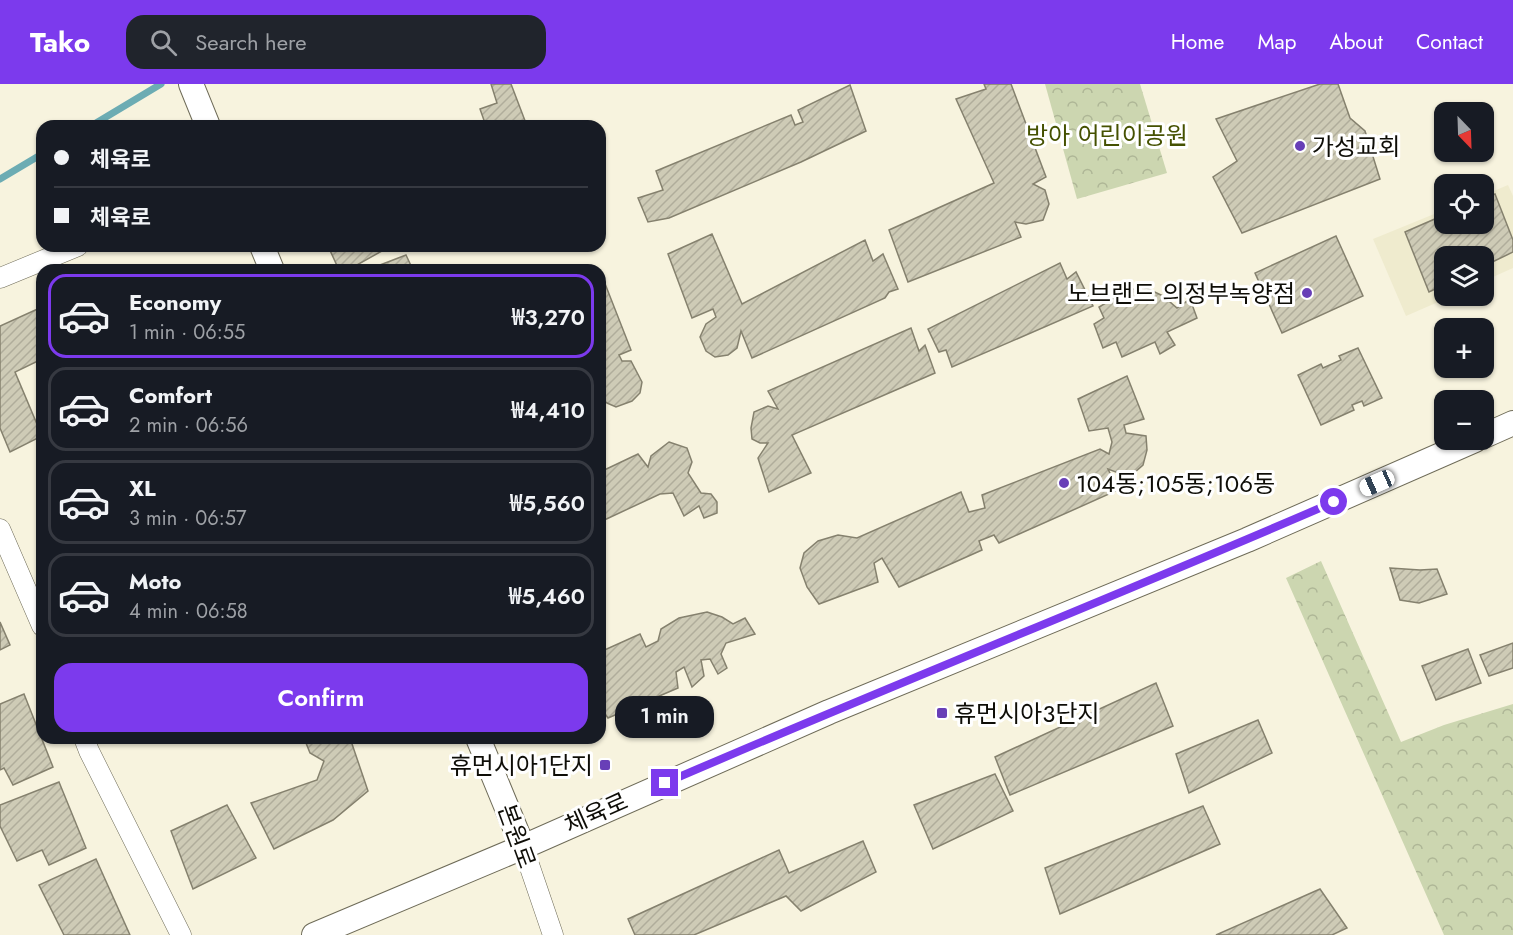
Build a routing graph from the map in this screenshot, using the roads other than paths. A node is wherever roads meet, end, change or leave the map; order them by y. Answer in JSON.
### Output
{"nodes":[{"id":1,"x":191,"y":84,"type":"edge"},
{"id":2,"x":206,"y":120,"type":"edge"},
{"id":3,"x":63,"y":252,"type":"edge"},
{"id":4,"x":0,"y":278,"type":"edge"},
{"id":5,"x":1513,"y":423,"type":"edge"},
{"id":6,"x":1494,"y":432,"type":"edge"},
{"id":7,"x":1452,"y":450,"type":"edge"},
{"id":8,"x":0,"y":530,"type":"edge"},
{"id":9,"x":36,"y":612,"type":"edge"},
{"id":10,"x":86,"y":744,"type":"edge"},
{"id":11,"x":480,"y":744,"type":"edge"},
{"id":12,"x":523,"y":847,"type":"junction"},
{"id":13,"x":181,"y":935,"type":"edge"},
{"id":14,"x":314,"y":935,"type":"edge"},
{"id":15,"x":553,"y":935,"type":"edge"}],
"edges":[{"from":1,"to":2,"type":"street"},
{"from":3,"to":4,"type":"street"},
{"from":5,"to":6,"type":"street"},
{"from":7,"to":12,"type":"street","name":"체육로"},
{"from":8,"to":9,"type":"street"},
{"from":10,"to":13,"type":"street"},
{"from":11,"to":12,"type":"street","name":"본원로"},
{"from":12,"to":14,"type":"street","name":"체육로"},
{"from":12,"to":15,"type":"street","name":"본원로"}]}
